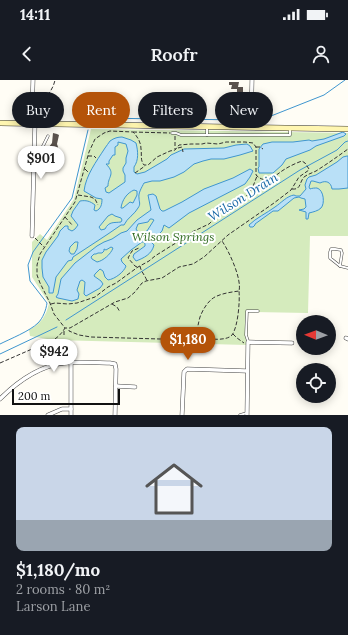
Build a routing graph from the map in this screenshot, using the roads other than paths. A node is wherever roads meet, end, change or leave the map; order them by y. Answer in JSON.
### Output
{"nodes":[{"id":1,"x":34,"y":80,"type":"edge"},
{"id":2,"x":252,"y":80,"type":"edge"},
{"id":3,"x":33,"y":92,"type":"edge"},
{"id":4,"x":252,"y":92,"type":"edge"},
{"id":5,"x":0,"y":123,"type":"edge"},
{"id":6,"x":12,"y":123,"type":"edge"},
{"id":7,"x":64,"y":123,"type":"edge"},
{"id":8,"x":138,"y":124,"type":"edge"},
{"id":9,"x":36,"y":128,"type":"edge"},
{"id":10,"x":206,"y":128,"type":"edge"},
{"id":11,"x":251,"y":128,"type":"edge"},
{"id":12,"x":273,"y":128,"type":"edge"},
{"id":13,"x":290,"y":128,"type":"junction"},
{"id":14,"x":348,"y":129,"type":"edge"},
{"id":15,"x":172,"y":133,"type":"road end"},
{"id":16,"x":206,"y":135,"type":"junction"},
{"id":17,"x":252,"y":135,"type":"junction"},
{"id":18,"x":48,"y":136,"type":"dead end"},
{"id":19,"x":34,"y":150,"type":"junction"},
{"id":20,"x":32,"y":236,"type":"dead end"},
{"id":21,"x":340,"y":266,"type":"junction"},
{"id":22,"x":348,"y":268,"type":"edge"},
{"id":23,"x":258,"y":311,"type":"dead end"},
{"id":24,"x":292,"y":343,"type":"dead end"},
{"id":25,"x":248,"y":344,"type":"junction"},
{"id":26,"x":71,"y":363,"type":"junction"},
{"id":27,"x":247,"y":371,"type":"junction"},
{"id":28,"x":116,"y":386,"type":"junction"},
{"id":29,"x":135,"y":387,"type":"dead end"},
{"id":30,"x":0,"y":399,"type":"edge"},
{"id":31,"x":71,"y":409,"type":"junction"},
{"id":32,"x":247,"y":414,"type":"edge"},
{"id":33,"x":48,"y":415,"type":"edge"},
{"id":34,"x":70,"y":415,"type":"edge"},
{"id":35,"x":115,"y":415,"type":"edge"},
{"id":36,"x":182,"y":415,"type":"edge"},
{"id":37,"x":240,"y":415,"type":"edge"}],
"edges":[{"from":1,"to":3,"type":"street"},
{"from":2,"to":4,"type":"street"},
{"from":5,"to":6,"type":"street"},
{"from":7,"to":8,"type":"street"},
{"from":9,"to":19,"type":"street"},
{"from":10,"to":16,"type":"lane"},
{"from":11,"to":17,"type":"lane"},
{"from":12,"to":13,"type":"street"},
{"from":13,"to":14,"type":"street"},
{"from":13,"to":17,"type":"lane"},
{"from":15,"to":16,"type":"lane"},
{"from":16,"to":17,"type":"lane"},
{"from":18,"to":19,"type":"lane"},
{"from":19,"to":20,"type":"street"},
{"from":21,"to":21,"type":"lane"},
{"from":21,"to":22,"type":"lane"},
{"from":23,"to":25,"type":"lane"},
{"from":24,"to":25,"type":"street"},
{"from":25,"to":27,"type":"street"},
{"from":26,"to":28,"type":"street"},
{"from":26,"to":30,"type":"street"},
{"from":26,"to":31,"type":"street"},
{"from":27,"to":32,"type":"street"},
{"from":27,"to":36,"type":"street"},
{"from":28,"to":29,"type":"street"},
{"from":28,"to":35,"type":"street"},
{"from":31,"to":33,"type":"street"},
{"from":31,"to":34,"type":"street"},
{"from":32,"to":37,"type":"lane"}]}
